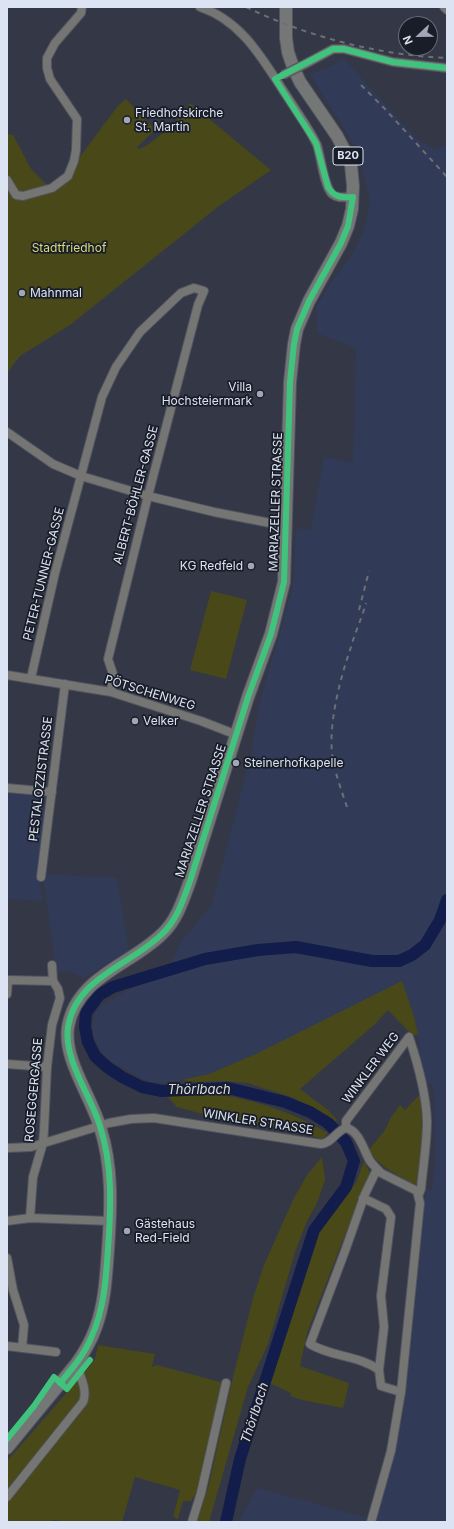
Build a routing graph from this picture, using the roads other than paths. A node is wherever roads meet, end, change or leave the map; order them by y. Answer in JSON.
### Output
{"nodes":[{"id":1,"x":82,"y":7,"type":"edge"},
{"id":2,"x":200,"y":7,"type":"edge"},
{"id":3,"x":286,"y":7,"type":"edge"},
{"id":4,"x":444,"y":7,"type":"edge"},
{"id":5,"x":447,"y":10,"type":"edge"},
{"id":6,"x":447,"y":68,"type":"edge"},
{"id":7,"x":279,"y":77,"type":"junction"},
{"id":8,"x":7,"y":180,"type":"edge"},
{"id":9,"x":353,"y":197,"type":"junction"},
{"id":10,"x":198,"y":305,"type":"joint"},
{"id":11,"x":7,"y":432,"type":"edge"},
{"id":12,"x":81,"y":476,"type":"junction"},
{"id":13,"x":148,"y":496,"type":"junction"},
{"id":14,"x":287,"y":524,"type":"junction"},
{"id":15,"x":7,"y":676,"type":"edge"},
{"id":16,"x":31,"y":678,"type":"junction"},
{"id":17,"x":65,"y":684,"type":"junction"},
{"id":18,"x":111,"y":692,"type":"junction"},
{"id":19,"x":237,"y":735,"type":"junction"},
{"id":20,"x":7,"y":788,"type":"edge"},
{"id":21,"x":52,"y":792,"type":"junction"},
{"id":22,"x":41,"y":877,"type":"dead end"},
{"id":23,"x":52,"y":965,"type":"dead end"},
{"id":24,"x":7,"y":980,"type":"edge"},
{"id":25,"x":53,"y":981,"type":"junction"},
{"id":26,"x":7,"y":994,"type":"edge"},
{"id":27,"x":7,"y":1064,"type":"edge"},
{"id":28,"x":47,"y":1067,"type":"junction"},
{"id":29,"x":100,"y":1126,"type":"junction"},
{"id":30,"x":344,"y":1128,"type":"junction"},
{"id":31,"x":43,"y":1143,"type":"junction"},
{"id":32,"x":7,"y":1148,"type":"edge"},
{"id":33,"x":377,"y":1169,"type":"junction"},
{"id":34,"x":419,"y":1194,"type":"junction"},
{"id":35,"x":363,"y":1198,"type":"junction"},
{"id":36,"x":30,"y":1218,"type":"junction"},
{"id":37,"x":7,"y":1220,"type":"edge"},
{"id":38,"x":110,"y":1221,"type":"junction"},
{"id":39,"x":7,"y":1258,"type":"edge"},
{"id":40,"x":7,"y":1346,"type":"edge"},
{"id":41,"x":22,"y":1348,"type":"junction"},
{"id":42,"x":56,"y":1352,"type":"dead end"},
{"id":43,"x":76,"y":1364,"type":"junction"},
{"id":44,"x":378,"y":1370,"type":"junction"},
{"id":45,"x":226,"y":1383,"type":"dead end"},
{"id":46,"x":401,"y":1392,"type":"junction"},
{"id":47,"x":7,"y":1448,"type":"edge"},
{"id":48,"x":7,"y":1497,"type":"edge"},
{"id":49,"x":192,"y":1522,"type":"edge"},
{"id":50,"x":371,"y":1522,"type":"edge"}],
"edges":[{"from":1,"to":8,"type":"street"},
{"from":2,"to":7,"type":"street"},
{"from":3,"to":9,"type":"main road","name":"MARIAZELLER STRASSE","number":"B20"},
{"from":4,"to":5,"type":"street"},
{"from":6,"to":7,"type":"street","bridge":true},
{"from":7,"to":9,"type":"street"},
{"from":9,"to":14,"type":"main road","name":"MARIAZELLER STRASSE","number":"B20"},
{"from":10,"to":12,"type":"street","name":"PETER-TUNNER-GASSE"},
{"from":10,"to":13,"type":"street","name":"ALBERT-BÖHLER-GASSE"},
{"from":11,"to":12,"type":"street"},
{"from":12,"to":13,"type":"street"},
{"from":12,"to":16,"type":"street","name":"PETER-TUNNER-GASSE"},
{"from":13,"to":14,"type":"street"},
{"from":13,"to":18,"type":"street","name":"ALBERT-BÖHLER-GASSE"},
{"from":14,"to":19,"type":"main road","name":"MARIAZELLER STRASSE","number":"B20"},
{"from":15,"to":16,"type":"street","name":"PÖTSCHENWEG"},
{"from":16,"to":17,"type":"street","name":"PÖTSCHENWEG"},
{"from":17,"to":18,"type":"street","name":"PÖTSCHENWEG"},
{"from":17,"to":21,"type":"street","name":"PESTALOZZISTRASSE"},
{"from":18,"to":19,"type":"street","name":"PÖTSCHENWEG"},
{"from":19,"to":29,"type":"main road","name":"MARIAZELLER STRASSE","number":"B20"},
{"from":20,"to":21,"type":"street"},
{"from":21,"to":22,"type":"street","name":"PESTALOZZISTRASSE"},
{"from":23,"to":25,"type":"street","name":"ROSEGGERGASSE"},
{"from":24,"to":25,"type":"street"},
{"from":24,"to":26,"type":"street"},
{"from":25,"to":28,"type":"street","name":"ROSEGGERGASSE"},
{"from":27,"to":28,"type":"street"},
{"from":28,"to":31,"type":"street","name":"ROSEGGERGASSE"},
{"from":29,"to":30,"type":"street","name":"WINKLER STRASSE"},
{"from":29,"to":31,"type":"street","name":"WINKLER STRASSE"},
{"from":29,"to":38,"type":"main road","name":"MARIAZELLER STRASSE","number":"B20"},
{"from":30,"to":33,"type":"street"},
{"from":30,"to":34,"type":"street","name":"WINKLER WEG"},
{"from":31,"to":32,"type":"street","name":"WINKLER STRASSE"},
{"from":31,"to":36,"type":"street","name":"ROSEGGERGASSE"},
{"from":33,"to":34,"type":"street"},
{"from":33,"to":35,"type":"street"},
{"from":34,"to":46,"type":"street"},
{"from":35,"to":44,"type":"street"},
{"from":35,"to":44,"type":"street"},
{"from":36,"to":37,"type":"street"},
{"from":36,"to":38,"type":"street"},
{"from":38,"to":43,"type":"main road","name":"MARIAZELLER STRASSE","number":"B20"},
{"from":39,"to":41,"type":"street"},
{"from":40,"to":41,"type":"street"},
{"from":41,"to":42,"type":"street"},
{"from":43,"to":47,"type":"main road","name":"MARIAZELLER STRASSE","number":"B20"},
{"from":43,"to":48,"type":"street"},
{"from":44,"to":46,"type":"street"},
{"from":45,"to":49,"type":"street"},
{"from":46,"to":50,"type":"street"}]}
